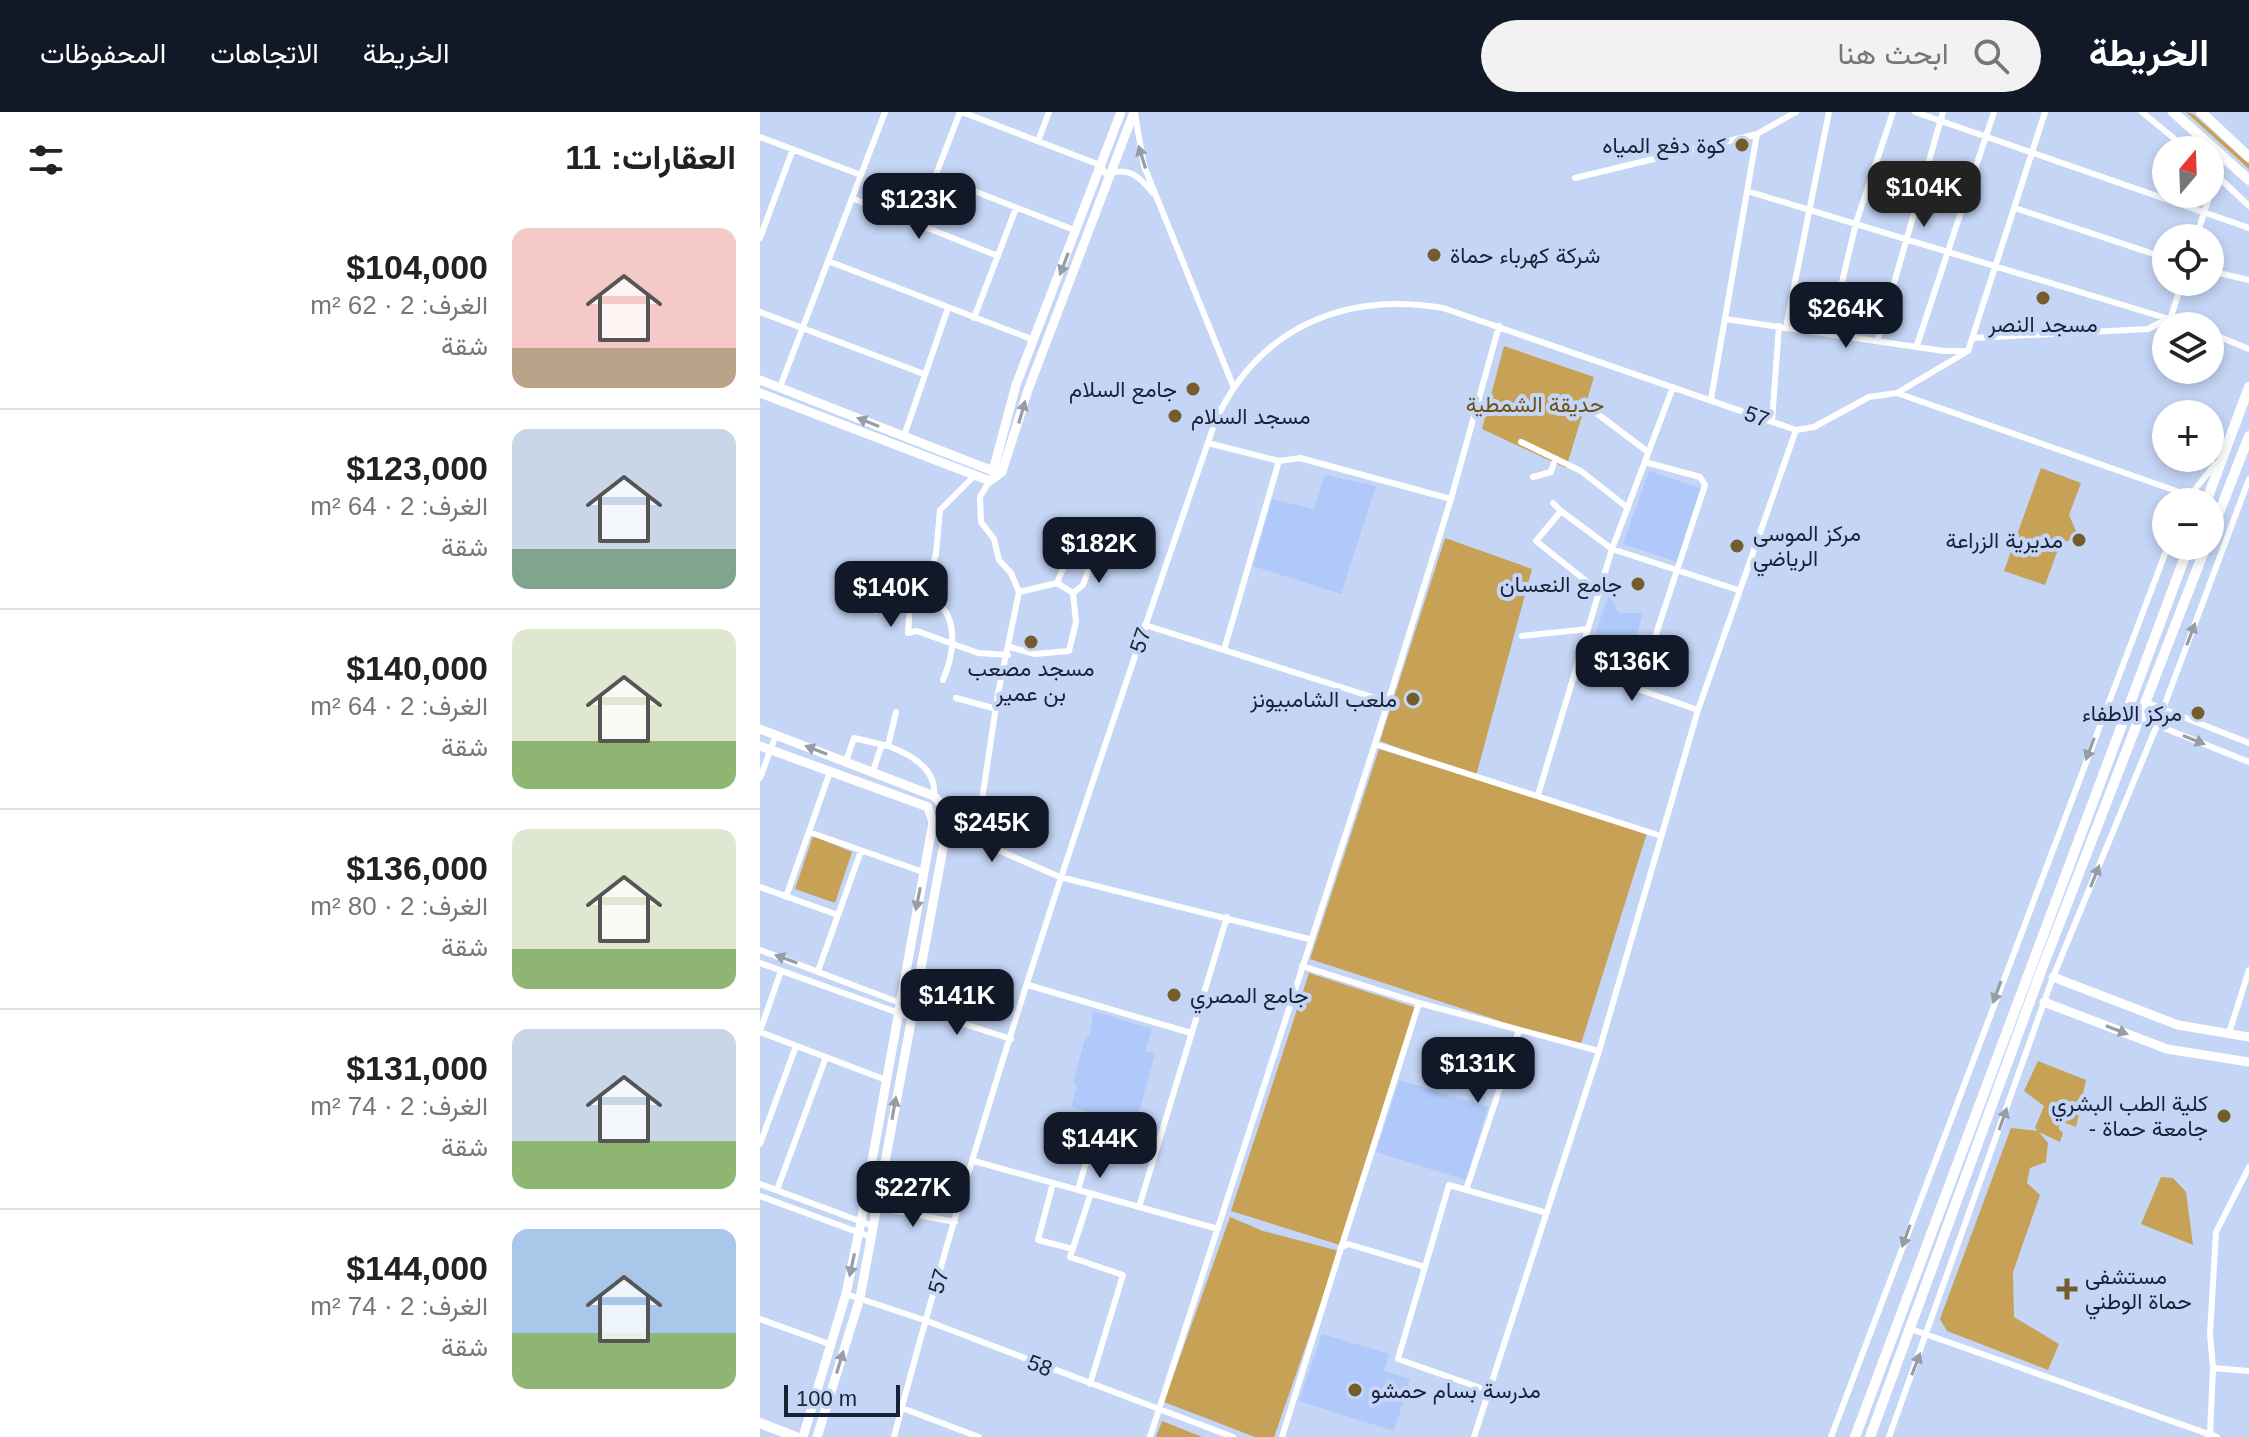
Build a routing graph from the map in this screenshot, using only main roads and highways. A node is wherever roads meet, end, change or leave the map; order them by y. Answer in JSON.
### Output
{"nodes":[{"id":1,"x":1121,"y":112,"type":"edge"},
{"id":2,"x":1135,"y":112,"type":"edge"},
{"id":3,"x":2173,"y":112,"type":"edge"},
{"id":4,"x":2201,"y":112,"type":"edge"},
{"id":5,"x":2249,"y":157,"type":"edge"},
{"id":6,"x":2249,"y":180,"type":"edge"},
{"id":7,"x":760,"y":380,"type":"edge"},
{"id":8,"x":2249,"y":387,"type":"edge"},
{"id":9,"x":760,"y":393,"type":"edge"},
{"id":10,"x":2249,"y":436,"type":"edge"},
{"id":11,"x":992,"y":476,"type":"junction"},
{"id":12,"x":2211,"y":488,"type":"edge"},
{"id":13,"x":2224,"y":500,"type":"edge"},
{"id":14,"x":2184,"y":560,"type":"edge"},
{"id":15,"x":2201,"y":560,"type":"edge"},
{"id":16,"x":760,"y":729,"type":"edge"},
{"id":17,"x":765,"y":748,"type":"edge"},
{"id":18,"x":2053,"y":977,"type":"road end"},
{"id":19,"x":2044,"y":1002,"type":"road end"},
{"id":20,"x":2249,"y":1037,"type":"edge"},
{"id":21,"x":2249,"y":1062,"type":"edge"},
{"id":22,"x":760,"y":1423,"type":"edge"},
{"id":23,"x":796,"y":1437,"type":"edge"},
{"id":24,"x":803,"y":1437,"type":"edge"},
{"id":25,"x":817,"y":1437,"type":"edge"},
{"id":26,"x":1855,"y":1437,"type":"edge"},
{"id":27,"x":1870,"y":1437,"type":"edge"}],
"edges":[{"from":1,"to":11,"type":"main road","one_way":true},
{"from":11,"to":2,"type":"main road","one_way":true},
{"from":3,"to":6,"type":"main road"},
{"from":4,"to":5,"type":"main road"},
{"from":11,"to":7,"type":"main road","one_way":true},
{"from":8,"to":12,"type":"main road"},
{"from":9,"to":11,"type":"main road"},
{"from":10,"to":13,"type":"main road"},
{"from":14,"to":26,"type":"main road"},
{"from":15,"to":27,"type":"main road"},
{"from":25,"to":16,"type":"main road","one_way":true},
{"from":17,"to":24,"type":"main road","one_way":true},
{"from":18,"to":20,"type":"main road"},
{"from":19,"to":21,"type":"main road","one_way":true},
{"from":22,"to":23,"type":"main road"}]}
